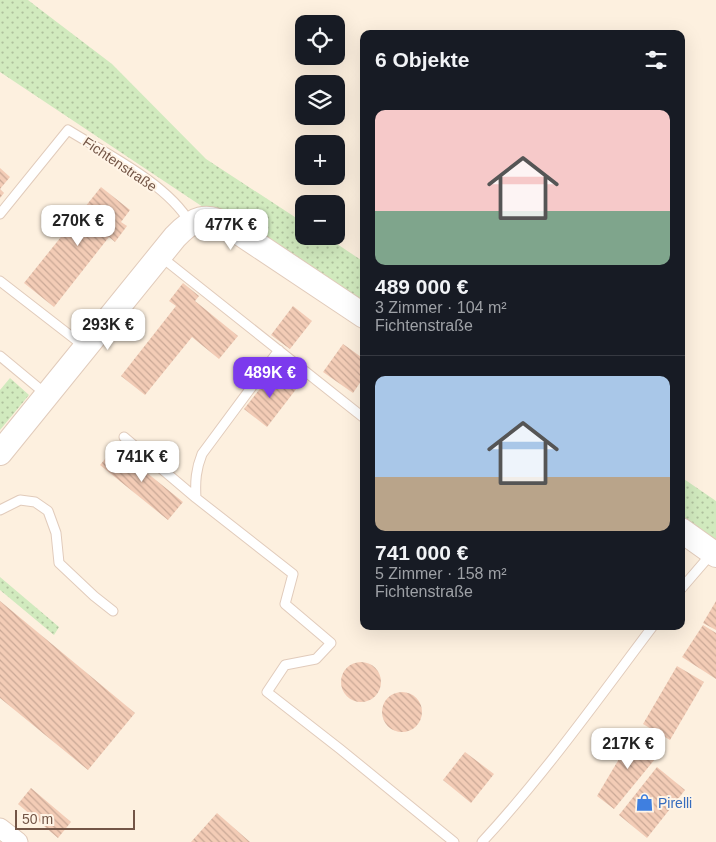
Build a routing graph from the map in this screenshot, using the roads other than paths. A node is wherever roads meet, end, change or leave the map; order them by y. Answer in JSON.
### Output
{"nodes":[{"id":1,"x":0,"y":214,"type":"edge"},
{"id":2,"x":190,"y":223,"type":"junction"},
{"id":3,"x":160,"y":256,"type":"junction"},
{"id":4,"x":0,"y":281,"type":"edge"},
{"id":5,"x":360,"y":313,"type":"edge"},
{"id":6,"x":85,"y":348,"type":"junction"},
{"id":7,"x":279,"y":350,"type":"junction"},
{"id":8,"x":0,"y":356,"type":"edge"},
{"id":9,"x":47,"y":395,"type":"junction"},
{"id":10,"x":360,"y":415,"type":"edge"},
{"id":11,"x":124,"y":436,"type":"dead end"},
{"id":12,"x":0,"y":454,"type":"edge"},
{"id":13,"x":196,"y":498,"type":"junction"},
{"id":14,"x":0,"y":510,"type":"edge"},
{"id":15,"x":685,"y":533,"type":"edge"},
{"id":16,"x":714,"y":554,"type":"edge"},
{"id":17,"x":685,"y":584,"type":"edge"},
{"id":18,"x":113,"y":611,"type":"dead end"},
{"id":19,"x":650,"y":630,"type":"edge"},
{"id":20,"x":0,"y":828,"type":"edge"},
{"id":21,"x":18,"y":842,"type":"edge"},
{"id":22,"x":454,"y":842,"type":"edge"},
{"id":23,"x":482,"y":842,"type":"edge"}],
"edges":[{"from":1,"to":2,"type":"lane","name":"Fichtenstraße"},
{"from":2,"to":3,"type":"street"},
{"from":2,"to":5,"type":"street"},
{"from":3,"to":6,"type":"street"},
{"from":3,"to":7,"type":"lane"},
{"from":4,"to":6,"type":"lane"},
{"from":6,"to":9,"type":"street"},
{"from":7,"to":10,"type":"lane"},
{"from":7,"to":13,"type":"lane"},
{"from":8,"to":9,"type":"lane"},
{"from":9,"to":12,"type":"street"},
{"from":11,"to":13,"type":"lane"},
{"from":13,"to":22,"type":"lane"},
{"from":14,"to":18,"type":"lane"},
{"from":15,"to":16,"type":"street"},
{"from":16,"to":17,"type":"lane"},
{"from":19,"to":23,"type":"lane"},
{"from":20,"to":21,"type":"street"}]}
